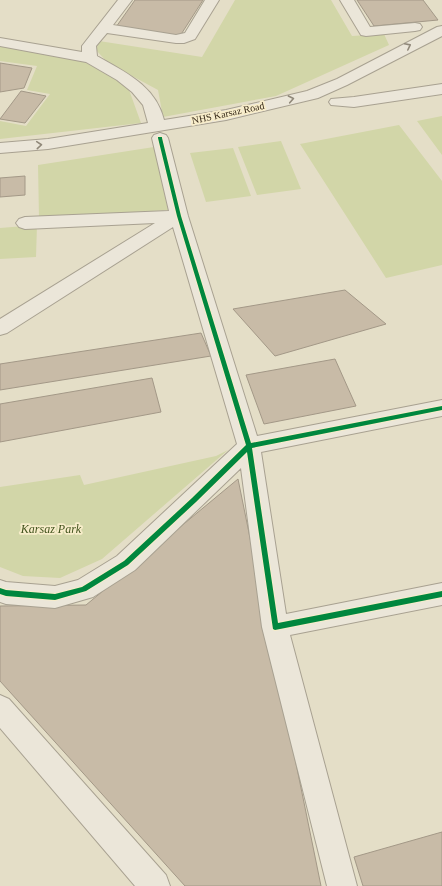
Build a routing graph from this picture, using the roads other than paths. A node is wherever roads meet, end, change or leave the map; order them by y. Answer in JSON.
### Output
{"nodes":[{"id":1,"x":125,"y":0,"type":"edge"},
{"id":2,"x":212,"y":0,"type":"edge"},
{"id":3,"x":347,"y":0,"type":"edge"},
{"id":4,"x":414,"y":27,"type":"dead end"},
{"id":5,"x":103,"y":28,"type":"junction"},
{"id":6,"x":442,"y":30,"type":"edge"},
{"id":7,"x":0,"y":42,"type":"edge"},
{"id":8,"x":442,"y":44,"type":"edge"},
{"id":9,"x":90,"y":58,"type":"junction"},
{"id":10,"x":442,"y":89,"type":"edge"},
{"id":11,"x":336,"y":99,"type":"junction"},
{"id":12,"x":317,"y":100,"type":"junction"},
{"id":13,"x":159,"y":132,"type":"junction"},
{"id":14,"x":0,"y":148,"type":"edge"},
{"id":15,"x":0,"y":160,"type":"edge"},
{"id":16,"x":179,"y":216,"type":"junction"},
{"id":17,"x":25,"y":223,"type":"dead end"},
{"id":18,"x":0,"y":328,"type":"edge"},
{"id":19,"x":442,"y":408,"type":"edge"},
{"id":20,"x":249,"y":446,"type":"junction"},
{"id":21,"x":0,"y":591,"type":"edge"},
{"id":22,"x":442,"y":594,"type":"edge"},
{"id":23,"x":275,"y":627,"type":"junction"},
{"id":24,"x":0,"y":708,"type":"edge"},
{"id":25,"x":155,"y":886,"type":"edge"},
{"id":26,"x":342,"y":886,"type":"edge"}],
"edges":[{"from":1,"to":5,"type":"street"},
{"from":2,"to":5,"type":"street"},
{"from":3,"to":4,"type":"street"},
{"from":5,"to":9,"type":"street"},
{"from":12,"to":6,"type":"street","one_way":true},
{"from":7,"to":9,"type":"street"},
{"from":8,"to":11,"type":"street"},
{"from":9,"to":13,"type":"street"},
{"from":10,"to":11,"type":"street"},
{"from":11,"to":12,"type":"street"},
{"from":12,"to":13,"type":"street"},
{"from":14,"to":13,"type":"street","one_way":true},
{"from":13,"to":15,"type":"street"},
{"from":13,"to":16,"type":"street"},
{"from":16,"to":17,"type":"street"},
{"from":16,"to":18,"type":"street"},
{"from":16,"to":20,"type":"street"},
{"from":19,"to":20,"type":"street"},
{"from":20,"to":21,"type":"street"},
{"from":20,"to":23,"type":"street"},
{"from":22,"to":23,"type":"street"},
{"from":23,"to":26,"type":"street"},
{"from":24,"to":25,"type":"street"}]}
